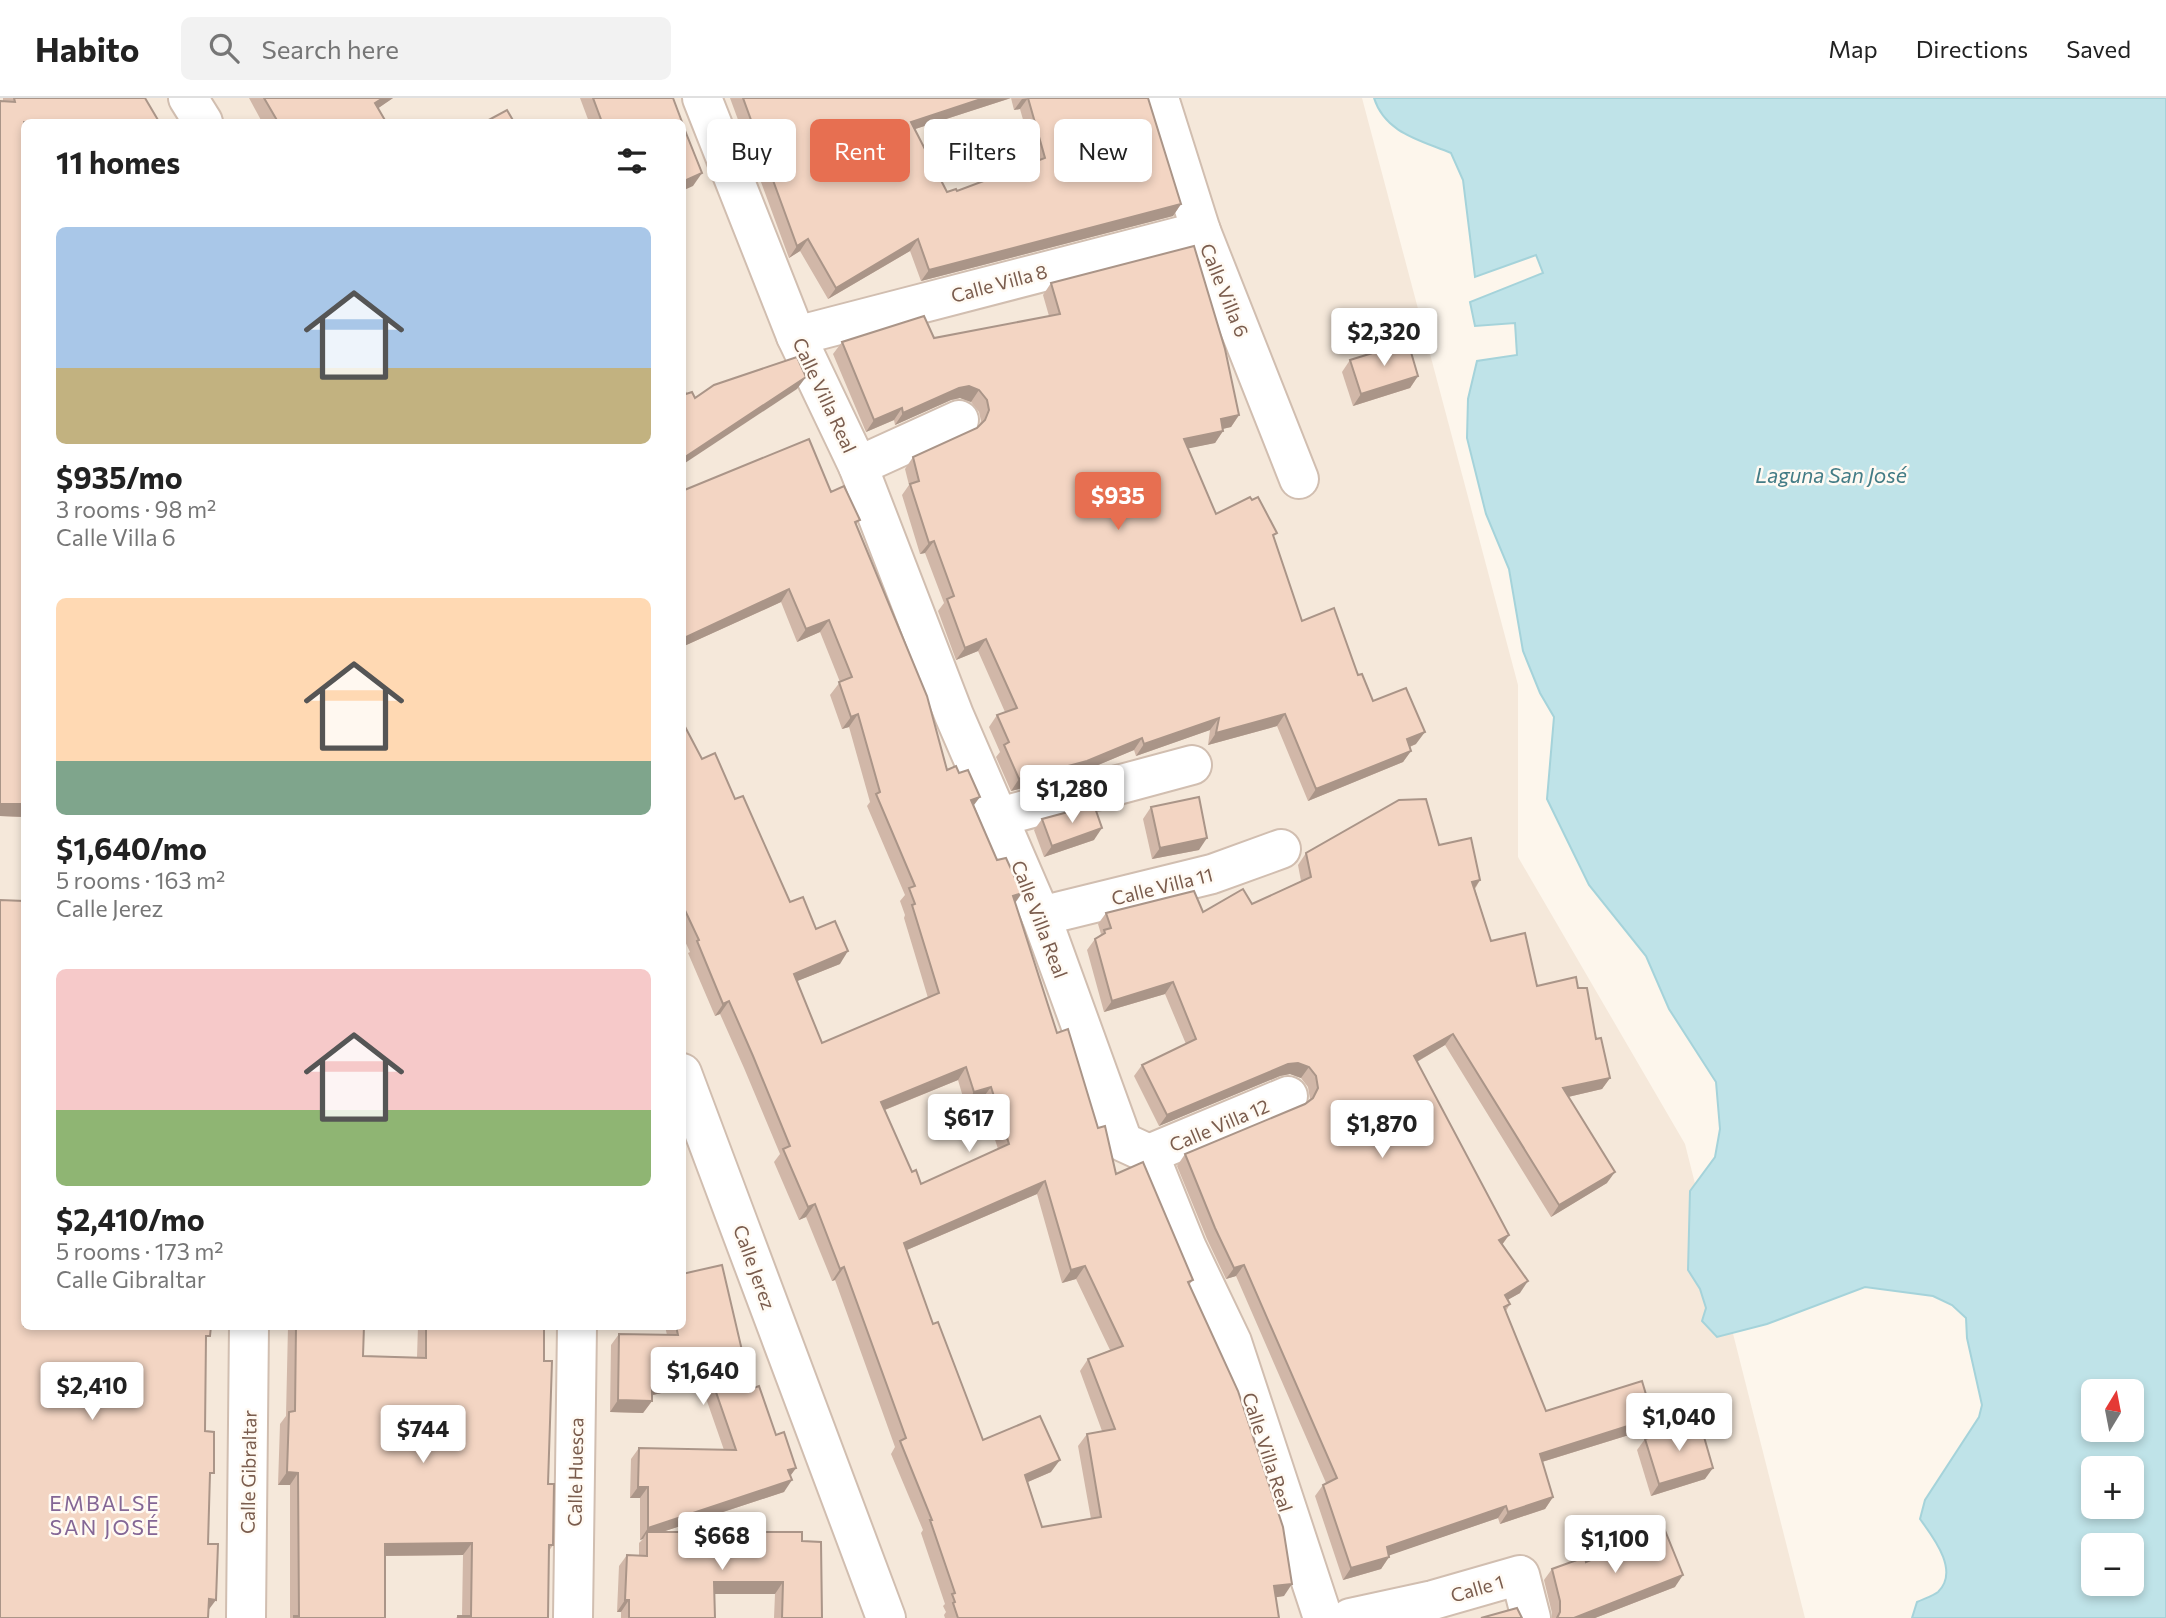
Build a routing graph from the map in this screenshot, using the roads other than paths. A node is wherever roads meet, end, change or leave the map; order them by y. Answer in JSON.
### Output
{"nodes":[{"id":1,"x":188,"y":98,"type":"edge"},
{"id":2,"x":702,"y":98,"type":"edge"},
{"id":3,"x":1159,"y":98,"type":"edge"},
{"id":4,"x":201,"y":119,"type":"edge"},
{"id":5,"x":1201,"y":231,"type":"junction"},
{"id":6,"x":796,"y":336,"type":"junction"},
{"id":7,"x":959,"y":419,"type":"dead end"},
{"id":8,"x":858,"y":466,"type":"junction"},
{"id":9,"x":1300,"y":479,"type":"dead end"},
{"id":10,"x":1192,"y":765,"type":"dead end"},
{"id":11,"x":999,"y":817,"type":"junction"},
{"id":12,"x":1281,"y":849,"type":"dead end"},
{"id":13,"x":1041,"y":916,"type":"junction"},
{"id":14,"x":686,"y":1084,"type":"edge"},
{"id":15,"x":1288,"y":1096,"type":"dead end"},
{"id":16,"x":1149,"y":1154,"type":"junction"},
{"id":17,"x":249,"y":1330,"type":"edge"},
{"id":18,"x":577,"y":1330,"type":"edge"},
{"id":19,"x":246,"y":1618,"type":"edge"},
{"id":20,"x":573,"y":1618,"type":"edge"},
{"id":21,"x":886,"y":1618,"type":"edge"},
{"id":22,"x":1323,"y":1618,"type":"edge"},
{"id":23,"x":1350,"y":1618,"type":"edge"},
{"id":24,"x":1531,"y":1618,"type":"edge"}],
"edges":[{"from":1,"to":4,"type":"street"},
{"from":2,"to":6,"type":"street","name":"Calle Villa Real"},
{"from":3,"to":5,"type":"street","name":"Calle Villa 6"},
{"from":5,"to":6,"type":"street","name":"Calle Villa 8"},
{"from":5,"to":9,"type":"street","name":"Calle Villa 6"},
{"from":6,"to":8,"type":"street","name":"Calle Villa Real"},
{"from":7,"to":8,"type":"street"},
{"from":8,"to":11,"type":"street","name":"Calle Villa Real"},
{"from":10,"to":11,"type":"street"},
{"from":11,"to":13,"type":"street","name":"Calle Villa Real"},
{"from":12,"to":13,"type":"street","name":"Calle Villa 11"},
{"from":13,"to":16,"type":"street","name":"Calle Villa Real"},
{"from":14,"to":21,"type":"street","name":"Calle Jerez"},
{"from":15,"to":16,"type":"street","name":"Calle Villa 12"},
{"from":16,"to":22,"type":"street","name":"Calle Villa Real"},
{"from":17,"to":19,"type":"street","name":"Calle Gibraltar"},
{"from":18,"to":20,"type":"street","name":"Calle Huesca"},
{"from":23,"to":24,"type":"street","name":"Calle 1"}]}
